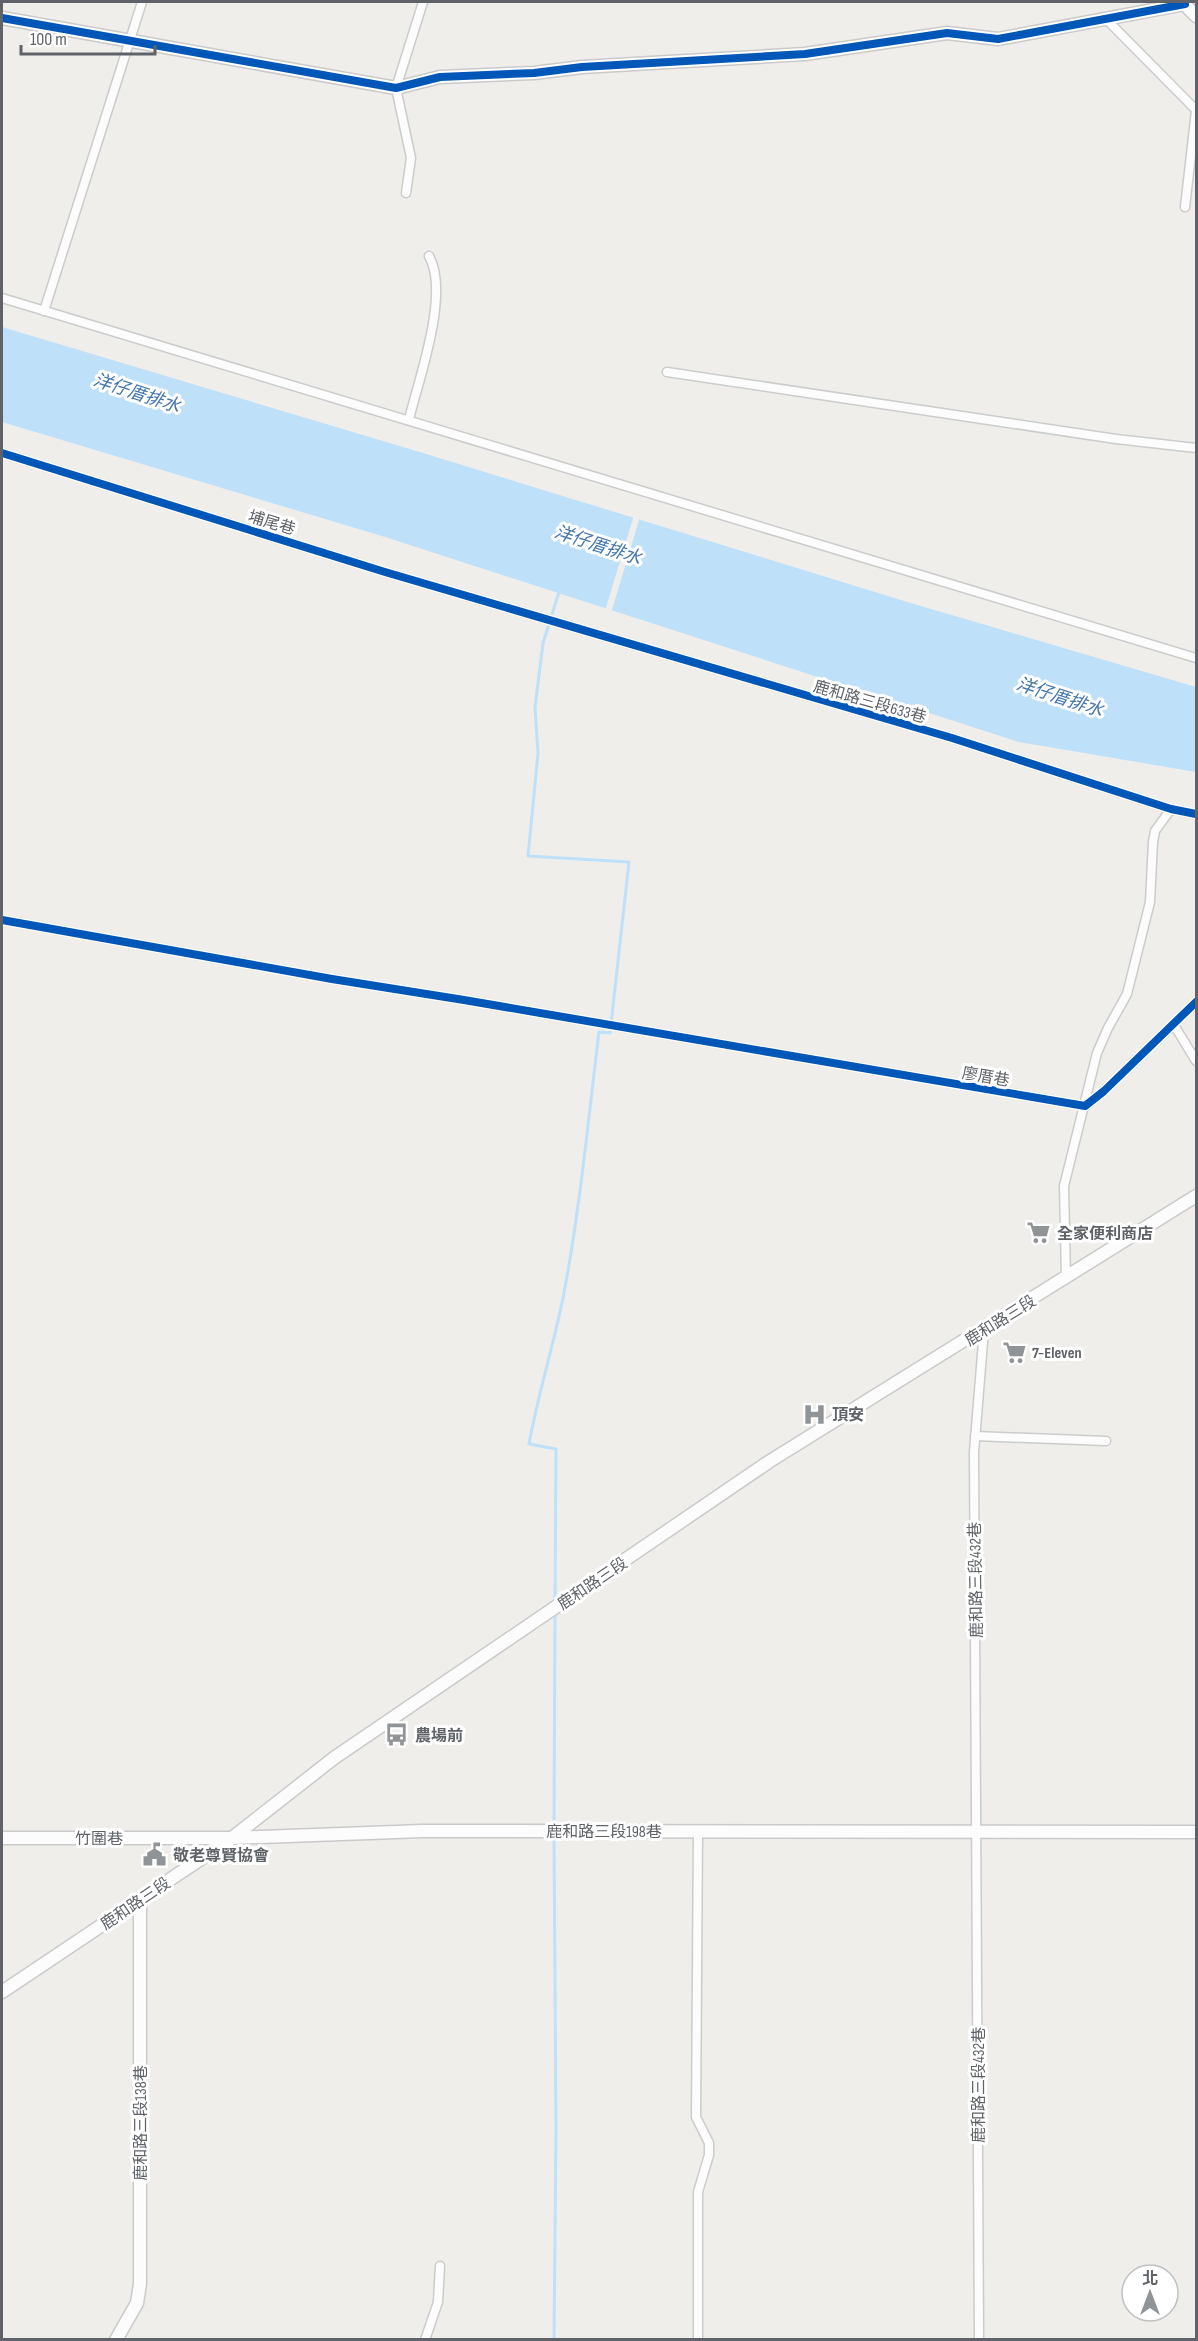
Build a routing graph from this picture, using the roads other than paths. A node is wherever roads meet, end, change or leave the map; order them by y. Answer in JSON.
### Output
{"nodes":[{"id":1,"x":142,"y":2,"type":"edge"},
{"id":2,"x":423,"y":2,"type":"edge"},
{"id":3,"x":1184,"y":3,"type":"edge"},
{"id":4,"x":1197,"y":16,"type":"edge"},
{"id":5,"x":2,"y":18,"type":"edge"},
{"id":6,"x":1105,"y":18,"type":"junction"},
{"id":7,"x":130,"y":41,"type":"junction"},
{"id":8,"x":396,"y":88,"type":"junction"},
{"id":9,"x":1197,"y":110,"type":"edge"},
{"id":10,"x":406,"y":193,"type":"dead end"},
{"id":11,"x":1185,"y":207,"type":"dead end"},
{"id":12,"x":429,"y":256,"type":"dead end"},
{"id":13,"x":2,"y":298,"type":"edge"},
{"id":14,"x":44,"y":311,"type":"junction"},
{"id":15,"x":667,"y":372,"type":"dead end"},
{"id":16,"x":409,"y":419,"type":"junction"},
{"id":17,"x":1197,"y":448,"type":"edge"},
{"id":18,"x":2,"y":453,"type":"edge"},
{"id":19,"x":536,"y":615,"type":"joint"},
{"id":20,"x":1197,"y":658,"type":"edge"},
{"id":21,"x":1171,"y":810,"type":"junction"},
{"id":22,"x":1197,"y":814,"type":"edge"},
{"id":23,"x":2,"y":920,"type":"edge"},
{"id":24,"x":1197,"y":1002,"type":"edge"},
{"id":25,"x":1174,"y":1024,"type":"junction"},
{"id":26,"x":1197,"y":1061,"type":"edge"},
{"id":27,"x":1085,"y":1106,"type":"junction"},
{"id":28,"x":1197,"y":1196,"type":"edge"},
{"id":29,"x":1066,"y":1278,"type":"junction"},
{"id":30,"x":984,"y":1330,"type":"junction"},
{"id":31,"x":975,"y":1436,"type":"junction"},
{"id":32,"x":1106,"y":1441,"type":"dead end"},
{"id":33,"x":698,"y":1831,"type":"junction"},
{"id":34,"x":976,"y":1831,"type":"junction"},
{"id":35,"x":1197,"y":1832,"type":"edge"},
{"id":36,"x":2,"y":1838,"type":"edge"},
{"id":37,"x":232,"y":1838,"type":"junction"},
{"id":38,"x":140,"y":1900,"type":"junction"},
{"id":39,"x":2,"y":1992,"type":"edge"},
{"id":40,"x":440,"y":2266,"type":"dead end"},
{"id":41,"x":116,"y":2340,"type":"edge"},
{"id":42,"x":425,"y":2340,"type":"edge"},
{"id":43,"x":698,"y":2340,"type":"edge"},
{"id":44,"x":979,"y":2340,"type":"edge"}],
"edges":[{"from":1,"to":7,"type":"street"},
{"from":2,"to":8,"type":"street"},
{"from":3,"to":4,"type":"street"},
{"from":3,"to":6,"type":"street"},
{"from":5,"to":7,"type":"street"},
{"from":6,"to":8,"type":"street"},
{"from":6,"to":9,"type":"street"},
{"from":7,"to":8,"type":"street"},
{"from":7,"to":14,"type":"street"},
{"from":8,"to":10,"type":"street"},
{"from":9,"to":11,"type":"street"},
{"from":12,"to":16,"type":"street"},
{"from":13,"to":14,"type":"street"},
{"from":14,"to":16,"type":"street"},
{"from":15,"to":17,"type":"street"},
{"from":16,"to":20,"type":"street"},
{"from":18,"to":19,"type":"street","name":"埔尾巷"},
{"from":19,"to":21,"type":"street","name":"鹿和路三段633巷"},
{"from":21,"to":22,"type":"street","name":"鹿和路三段633巷"},
{"from":21,"to":27,"type":"street"},
{"from":23,"to":27,"type":"street","name":"廖厝巷"},
{"from":24,"to":25,"type":"street"},
{"from":25,"to":26,"type":"street"},
{"from":25,"to":27,"type":"street"},
{"from":27,"to":29,"type":"street"},
{"from":28,"to":29,"type":"street","name":"鹿和路三段"},
{"from":29,"to":30,"type":"street","name":"鹿和路三段"},
{"from":30,"to":31,"type":"street","name":"鹿和路三段432巷"},
{"from":30,"to":37,"type":"street","name":"鹿和路三段"},
{"from":31,"to":32,"type":"street"},
{"from":31,"to":34,"type":"street","name":"鹿和路三段432巷"},
{"from":33,"to":34,"type":"street","name":"鹿和路三段198巷"},
{"from":33,"to":37,"type":"street","name":"鹿和路三段198巷"},
{"from":33,"to":43,"type":"street"},
{"from":34,"to":35,"type":"street"},
{"from":34,"to":44,"type":"street","name":"鹿和路三段432巷"},
{"from":36,"to":37,"type":"street","name":"竹圍巷"},
{"from":37,"to":38,"type":"street","name":"鹿和路三段"},
{"from":38,"to":39,"type":"street","name":"鹿和路三段"},
{"from":38,"to":41,"type":"street","name":"鹿和路三段138巷"},
{"from":40,"to":42,"type":"street"}]}
